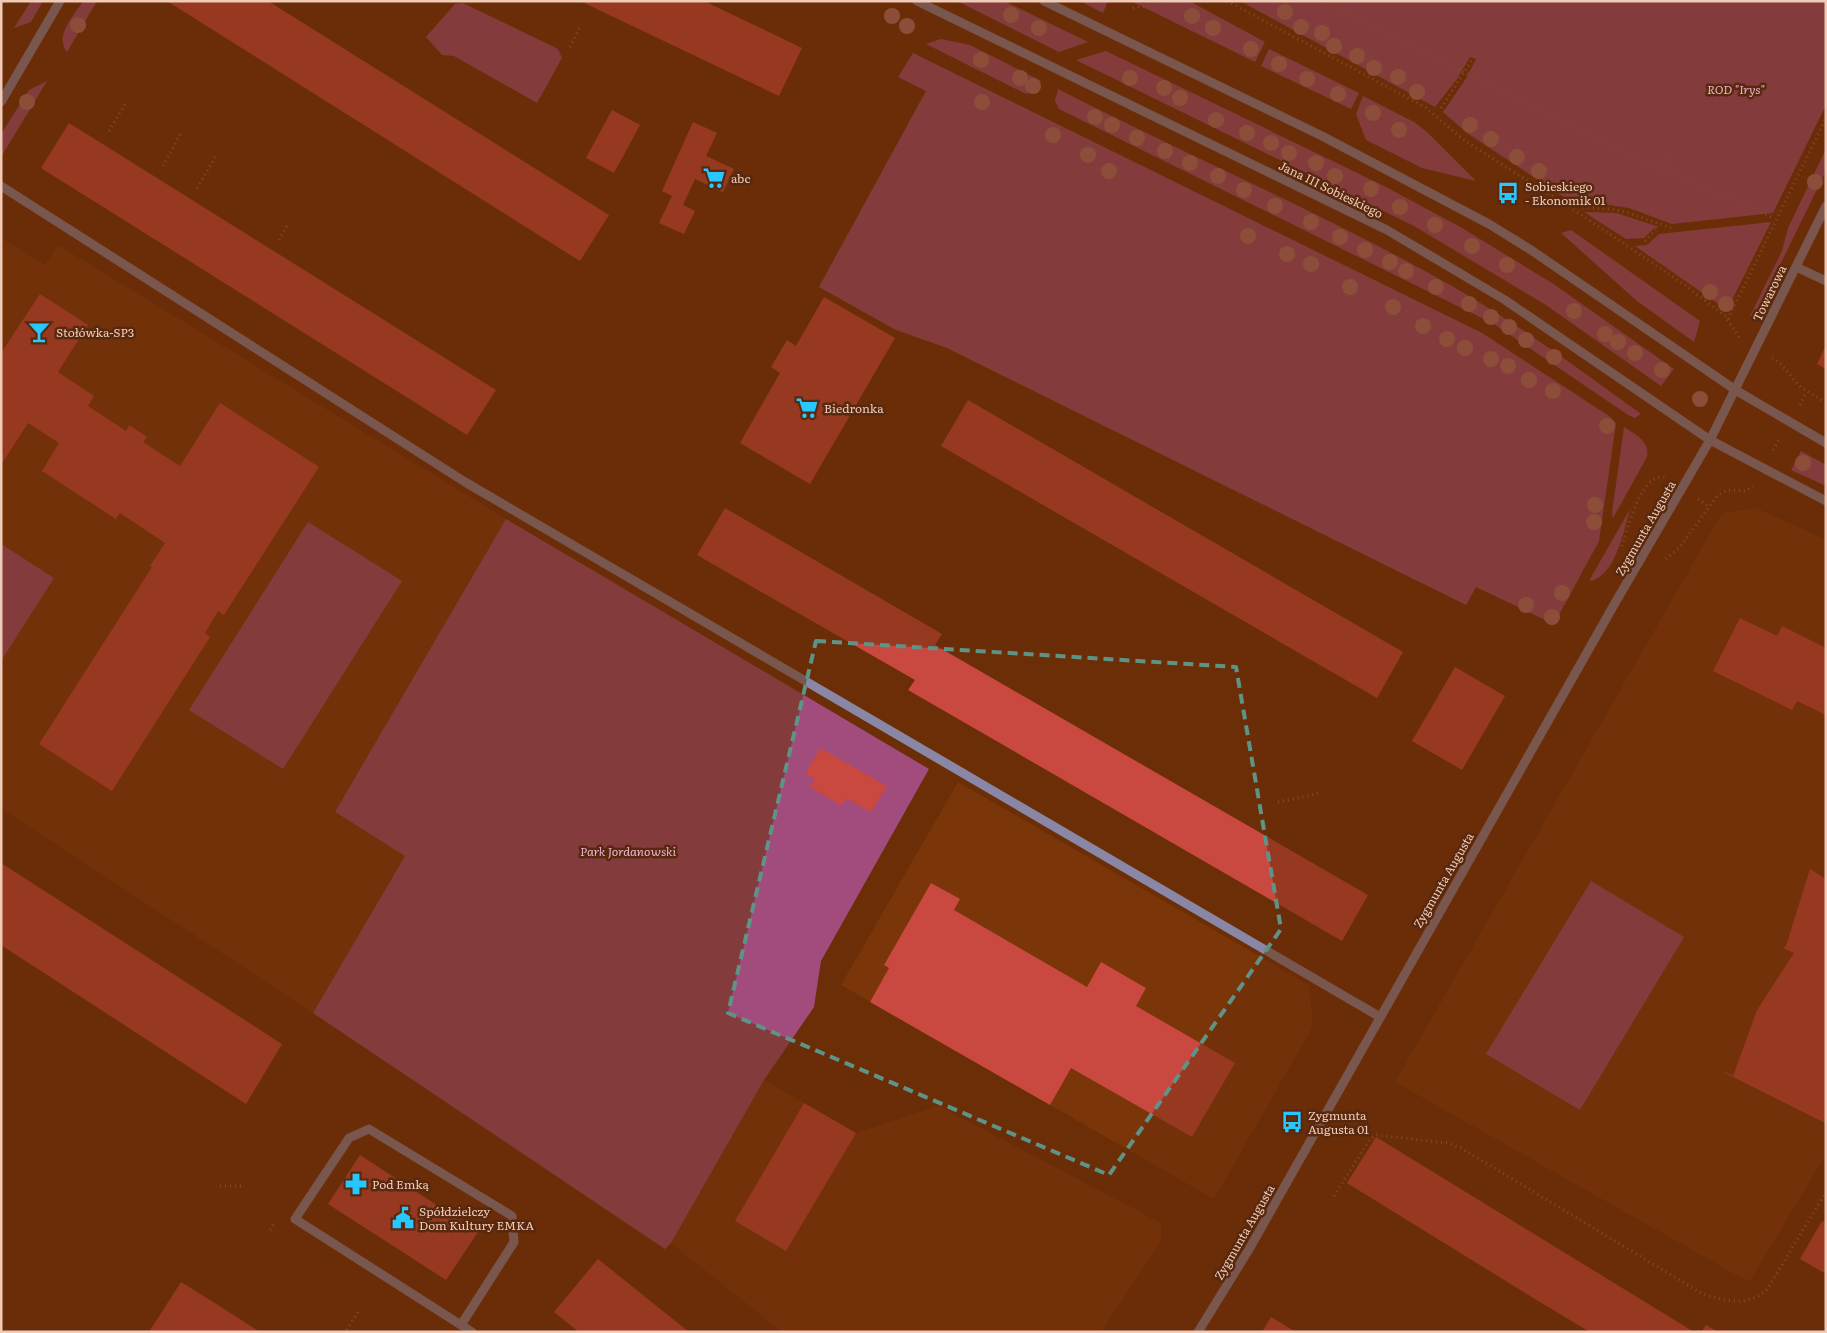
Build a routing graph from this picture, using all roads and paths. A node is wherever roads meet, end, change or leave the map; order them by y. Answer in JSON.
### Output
{"nodes":[{"id":1,"x":60,"y":1,"type":"edge"},
{"id":2,"x":917,"y":1,"type":"edge"},
{"id":3,"x":1044,"y":1,"type":"edge"},
{"id":4,"x":1181,"y":1,"type":"edge"},
{"id":5,"x":1227,"y":1,"type":"edge"},
{"id":6,"x":1319,"y":1,"type":"edge"},
{"id":7,"x":1133,"y":8,"type":"dead end"},
{"id":8,"x":581,"y":25,"type":"dead end"},
{"id":9,"x":570,"y":47,"type":"dead end"},
{"id":10,"x":1473,"y":58,"type":"dead end"},
{"id":11,"x":1465,"y":73,"type":"junction"},
{"id":12,"x":127,"y":101,"type":"dead end"},
{"id":13,"x":1,"y":102,"type":"edge"},
{"id":14,"x":1441,"y":108,"type":"dead end"},
{"id":15,"x":1826,"y":118,"type":"edge"},
{"id":16,"x":109,"y":132,"type":"dead end"},
{"id":17,"x":181,"y":133,"type":"dead end"},
{"id":18,"x":216,"y":154,"type":"dead end"},
{"id":19,"x":1670,"y":154,"type":"dead end"},
{"id":20,"x":163,"y":166,"type":"dead end"},
{"id":21,"x":1662,"y":169,"type":"junction"},
{"id":22,"x":1,"y":186,"type":"edge"},
{"id":23,"x":197,"y":188,"type":"dead end"},
{"id":24,"x":1826,"y":206,"type":"edge"},
{"id":25,"x":1583,"y":207,"type":"dead end"},
{"id":26,"x":1771,"y":217,"type":"dead end"},
{"id":27,"x":288,"y":224,"type":"dead end"},
{"id":28,"x":1671,"y":228,"type":"dead end"},
{"id":29,"x":1656,"y":230,"type":"dead end"},
{"id":30,"x":278,"y":240,"type":"dead end"},
{"id":31,"x":1646,"y":241,"type":"dead end"},
{"id":32,"x":1796,"y":266,"type":"junction"},
{"id":33,"x":1826,"y":281,"type":"edge"},
{"id":34,"x":1728,"y":319,"type":"junction"},
{"id":35,"x":1743,"y":340,"type":"dead end"},
{"id":36,"x":1777,"y":361,"type":"dead end"},
{"id":37,"x":1737,"y":391,"type":"junction"},
{"id":38,"x":1806,"y":392,"type":"junction"},
{"id":39,"x":1826,"y":403,"type":"edge"},
{"id":40,"x":1790,"y":422,"type":"junction"},
{"id":41,"x":1710,"y":440,"type":"junction"},
{"id":42,"x":1826,"y":443,"type":"edge"},
{"id":43,"x":1763,"y":468,"type":"junction"},
{"id":44,"x":1667,"y":479,"type":"dead end"},
{"id":45,"x":1698,"y":499,"type":"dead end"},
{"id":46,"x":1826,"y":501,"type":"edge"},
{"id":47,"x":1708,"y":506,"type":"junction"},
{"id":48,"x":1634,"y":571,"type":"junction"},
{"id":49,"x":1321,"y":793,"type":"dead end"},
{"id":50,"x":1278,"y":802,"type":"dead end"},
{"id":51,"x":1380,"y":1017,"type":"junction"},
{"id":52,"x":220,"y":1186,"type":"dead end"},
{"id":53,"x":241,"y":1186,"type":"dead end"},
{"id":54,"x":1826,"y":1192,"type":"edge"},
{"id":55,"x":1334,"y":1196,"type":"dead end"},
{"id":56,"x":275,"y":1222,"type":"dead end"},
{"id":57,"x":270,"y":1230,"type":"dead end"},
{"id":58,"x":358,"y":1312,"type":"dead end"},
{"id":59,"x":461,"y":1325,"type":"junction"},
{"id":60,"x":347,"y":1330,"type":"dead end"},
{"id":61,"x":472,"y":1332,"type":"edge"},
{"id":62,"x":1198,"y":1332,"type":"edge"}],
"edges":[{"from":1,"to":13,"type":"street"},
{"from":2,"to":41,"type":"street","name":"Jana III Sobieskiego"},
{"from":3,"to":37,"type":"street"},
{"from":4,"to":7,"type":"path"},
{"from":5,"to":34,"type":"path"},
{"from":6,"to":11,"type":"path"},
{"from":8,"to":9,"type":"path"},
{"from":10,"to":11,"type":"path"},
{"from":11,"to":14,"type":"path"},
{"from":11,"to":21,"type":"path"},
{"from":12,"to":16,"type":"path"},
{"from":15,"to":34,"type":"path"},
{"from":17,"to":20,"type":"path"},
{"from":18,"to":23,"type":"path"},
{"from":19,"to":21,"type":"path"},
{"from":21,"to":26,"type":"path"},
{"from":22,"to":51,"type":"street"},
{"from":24,"to":32,"type":"street","name":"Towarowa"},
{"from":25,"to":28,"type":"path"},
{"from":27,"to":30,"type":"path"},
{"from":29,"to":31,"type":"path"},
{"from":32,"to":33,"type":"street"},
{"from":32,"to":37,"type":"street","name":"Towarowa"},
{"from":34,"to":35,"type":"path"},
{"from":36,"to":38,"type":"path"},
{"from":37,"to":40,"type":"street"},
{"from":37,"to":41,"type":"street"},
{"from":38,"to":39,"type":"path"},
{"from":38,"to":40,"type":"path"},
{"from":40,"to":42,"type":"street"},
{"from":40,"to":43,"type":"path"},
{"from":41,"to":43,"type":"street","name":"Jana III Sobieskiego"},
{"from":41,"to":48,"type":"street","name":"Zygmunta Augusta"},
{"from":43,"to":46,"type":"street","name":"Jana III Sobieskiego"},
{"from":43,"to":47,"type":"path"},
{"from":44,"to":48,"type":"path"},
{"from":45,"to":47,"type":"path"},
{"from":47,"to":48,"type":"path"},
{"from":48,"to":51,"type":"street","name":"Zygmunta Augusta"},
{"from":49,"to":50,"type":"path"},
{"from":51,"to":62,"type":"street","name":"Zygmunta Augusta"},
{"from":52,"to":53,"type":"path"},
{"from":54,"to":55,"type":"path"},
{"from":56,"to":57,"type":"path"},
{"from":58,"to":60,"type":"path"},
{"from":59,"to":59,"type":"street"},
{"from":59,"to":61,"type":"street"}]}
